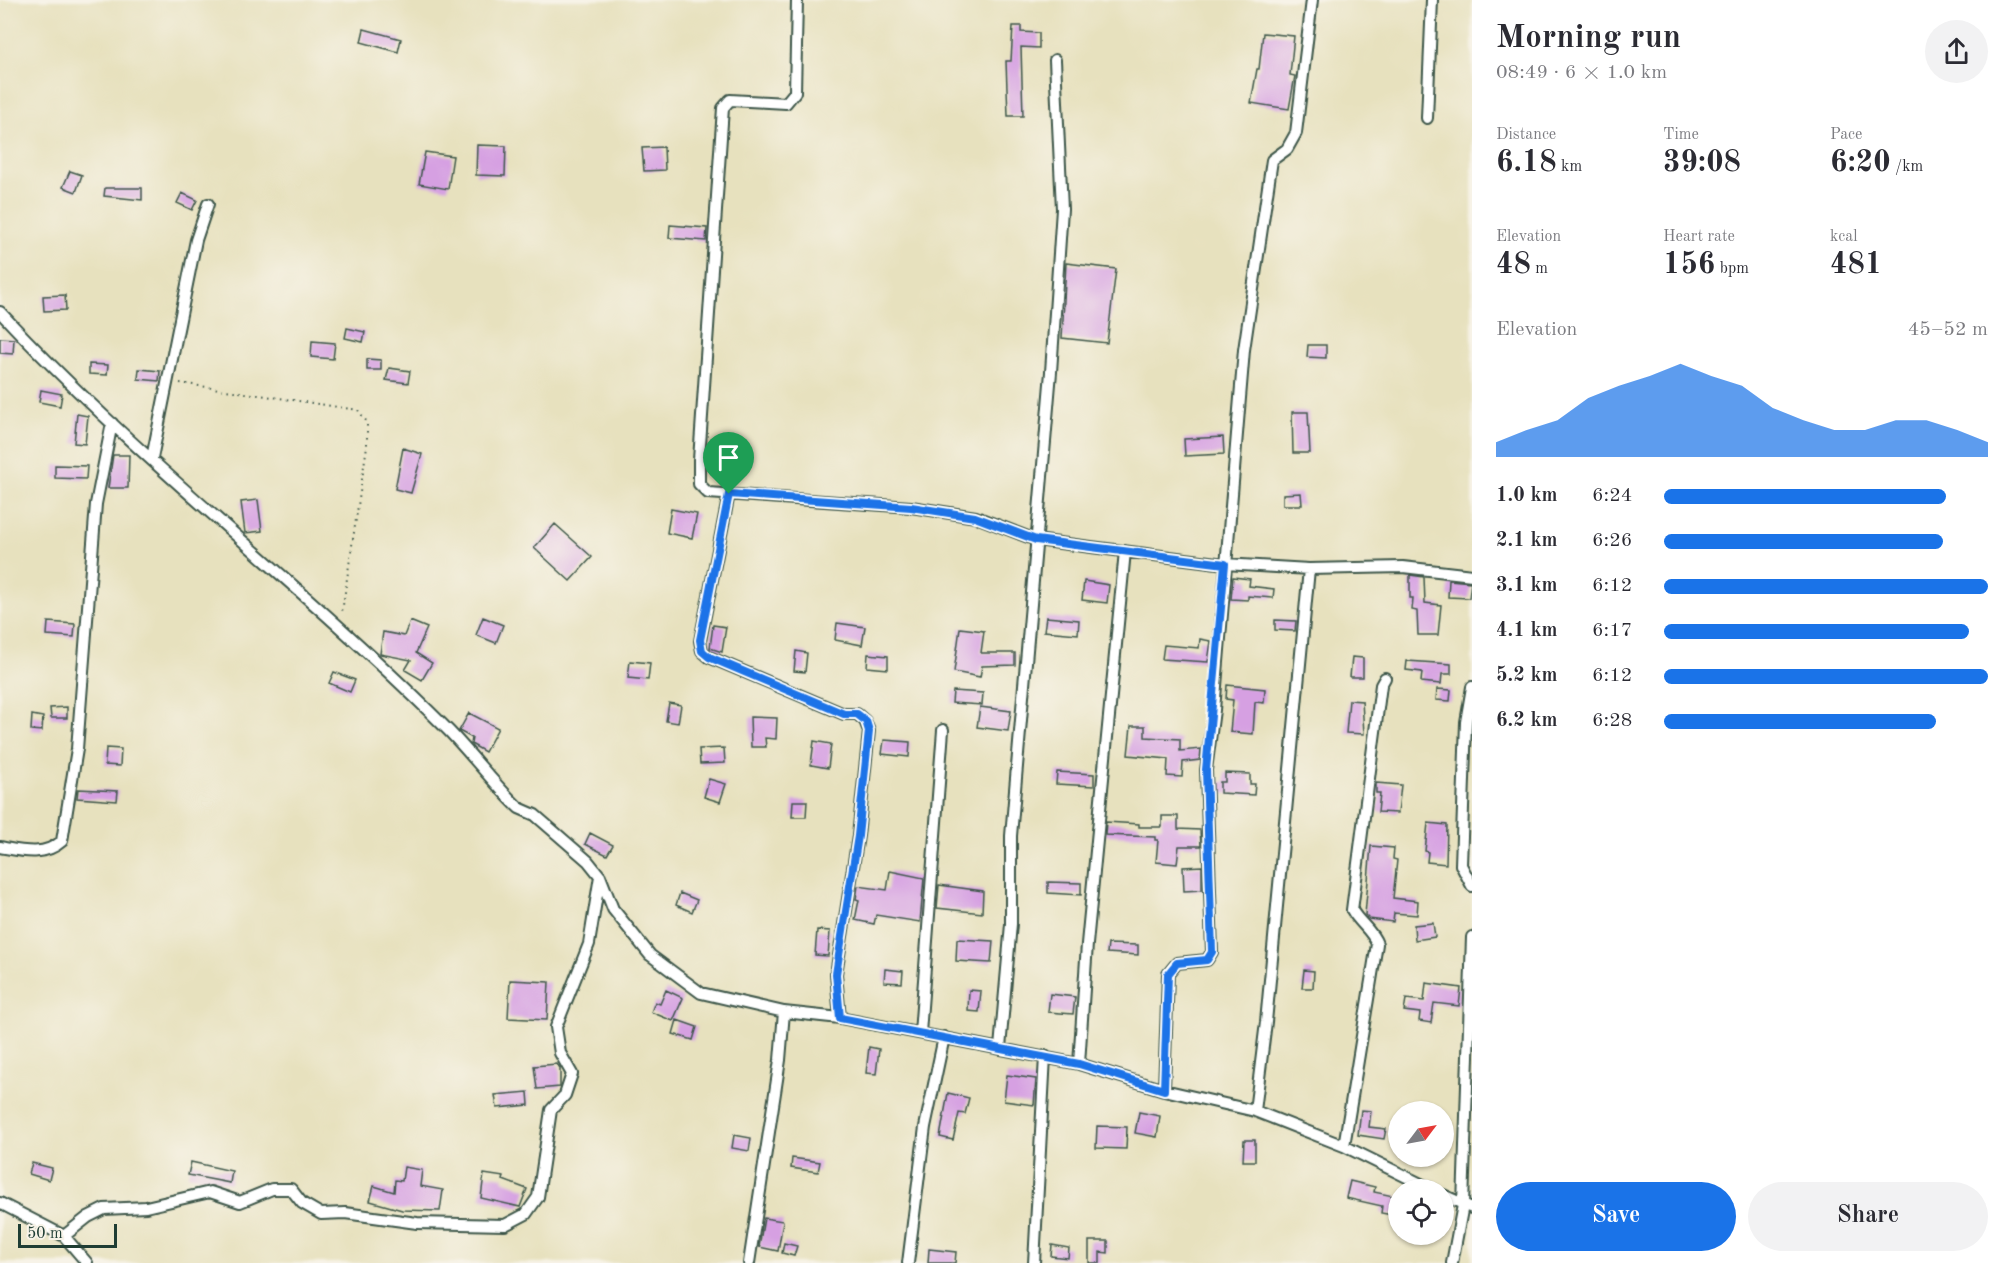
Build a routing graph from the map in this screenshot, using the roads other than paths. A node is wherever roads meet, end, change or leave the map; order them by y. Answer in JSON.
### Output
{"nodes":[{"id":1,"x":797,"y":0,"type":"edge"},
{"id":2,"x":1312,"y":0,"type":"edge"},
{"id":3,"x":1432,"y":0,"type":"edge"},
{"id":4,"x":1055,"y":60,"type":"dead end"},
{"id":5,"x":1427,"y":118,"type":"dead end"},
{"id":6,"x":208,"y":204,"type":"dead end"},
{"id":7,"x":0,"y":312,"type":"edge"},
{"id":8,"x":112,"y":423,"type":"junction"},
{"id":9,"x":152,"y":458,"type":"junction"},
{"id":10,"x":729,"y":494,"type":"junction"},
{"id":11,"x":1036,"y":540,"type":"junction"},
{"id":12,"x":1125,"y":551,"type":"junction"},
{"id":13,"x":1225,"y":564,"type":"junction"},
{"id":14,"x":1309,"y":569,"type":"junction"},
{"id":15,"x":1472,"y":575,"type":"edge"},
{"id":16,"x":1385,"y":678,"type":"dead end"},
{"id":17,"x":1472,"y":687,"type":"edge"},
{"id":18,"x":943,"y":730,"type":"dead end"},
{"id":19,"x":0,"y":847,"type":"edge"},
{"id":20,"x":600,"y":876,"type":"junction"},
{"id":21,"x":1472,"y":886,"type":"edge"},
{"id":22,"x":1472,"y":937,"type":"edge"},
{"id":23,"x":783,"y":1012,"type":"junction"},
{"id":24,"x":840,"y":1018,"type":"junction"},
{"id":25,"x":920,"y":1033,"type":"junction"},
{"id":26,"x":944,"y":1037,"type":"junction"},
{"id":27,"x":1000,"y":1048,"type":"junction"},
{"id":28,"x":1045,"y":1056,"type":"junction"},
{"id":29,"x":1079,"y":1064,"type":"junction"},
{"id":30,"x":1164,"y":1090,"type":"junction"},
{"id":31,"x":1255,"y":1112,"type":"junction"},
{"id":32,"x":1344,"y":1146,"type":"junction"},
{"id":33,"x":1411,"y":1179,"type":"edge"},
{"id":34,"x":1454,"y":1200,"type":"edge"},
{"id":35,"x":0,"y":1203,"type":"edge"},
{"id":36,"x":1468,"y":1206,"type":"edge"},
{"id":37,"x":64,"y":1236,"type":"junction"},
{"id":38,"x":87,"y":1263,"type":"edge"},
{"id":39,"x":749,"y":1263,"type":"edge"},
{"id":40,"x":908,"y":1263,"type":"edge"},
{"id":41,"x":1034,"y":1263,"type":"edge"},
{"id":42,"x":1452,"y":1263,"type":"edge"}],
"edges":[{"from":1,"to":10,"type":"street"},
{"from":2,"to":13,"type":"street"},
{"from":3,"to":5,"type":"street"},
{"from":4,"to":11,"type":"street"},
{"from":6,"to":9,"type":"street"},
{"from":7,"to":8,"type":"street"},
{"from":8,"to":9,"type":"street"},
{"from":8,"to":19,"type":"street"},
{"from":9,"to":20,"type":"street"},
{"from":10,"to":11,"type":"street"},
{"from":10,"to":24,"type":"street"},
{"from":11,"to":12,"type":"street"},
{"from":11,"to":27,"type":"street"},
{"from":12,"to":13,"type":"street"},
{"from":12,"to":29,"type":"street"},
{"from":13,"to":14,"type":"street"},
{"from":13,"to":30,"type":"street"},
{"from":14,"to":15,"type":"street"},
{"from":14,"to":31,"type":"street"},
{"from":16,"to":32,"type":"street"},
{"from":17,"to":21,"type":"street"},
{"from":18,"to":25,"type":"street"},
{"from":20,"to":23,"type":"street"},
{"from":20,"to":37,"type":"street"},
{"from":22,"to":36,"type":"street"},
{"from":23,"to":24,"type":"street"},
{"from":23,"to":39,"type":"street"},
{"from":24,"to":25,"type":"street"},
{"from":25,"to":26,"type":"street"},
{"from":26,"to":27,"type":"street"},
{"from":26,"to":40,"type":"street"},
{"from":27,"to":28,"type":"street"},
{"from":28,"to":29,"type":"street"},
{"from":28,"to":41,"type":"street"},
{"from":29,"to":30,"type":"street"},
{"from":30,"to":31,"type":"street"},
{"from":31,"to":32,"type":"street"},
{"from":32,"to":33,"type":"street"},
{"from":34,"to":36,"type":"street"},
{"from":35,"to":37,"type":"street"},
{"from":36,"to":42,"type":"street"},
{"from":37,"to":38,"type":"street"}]}
